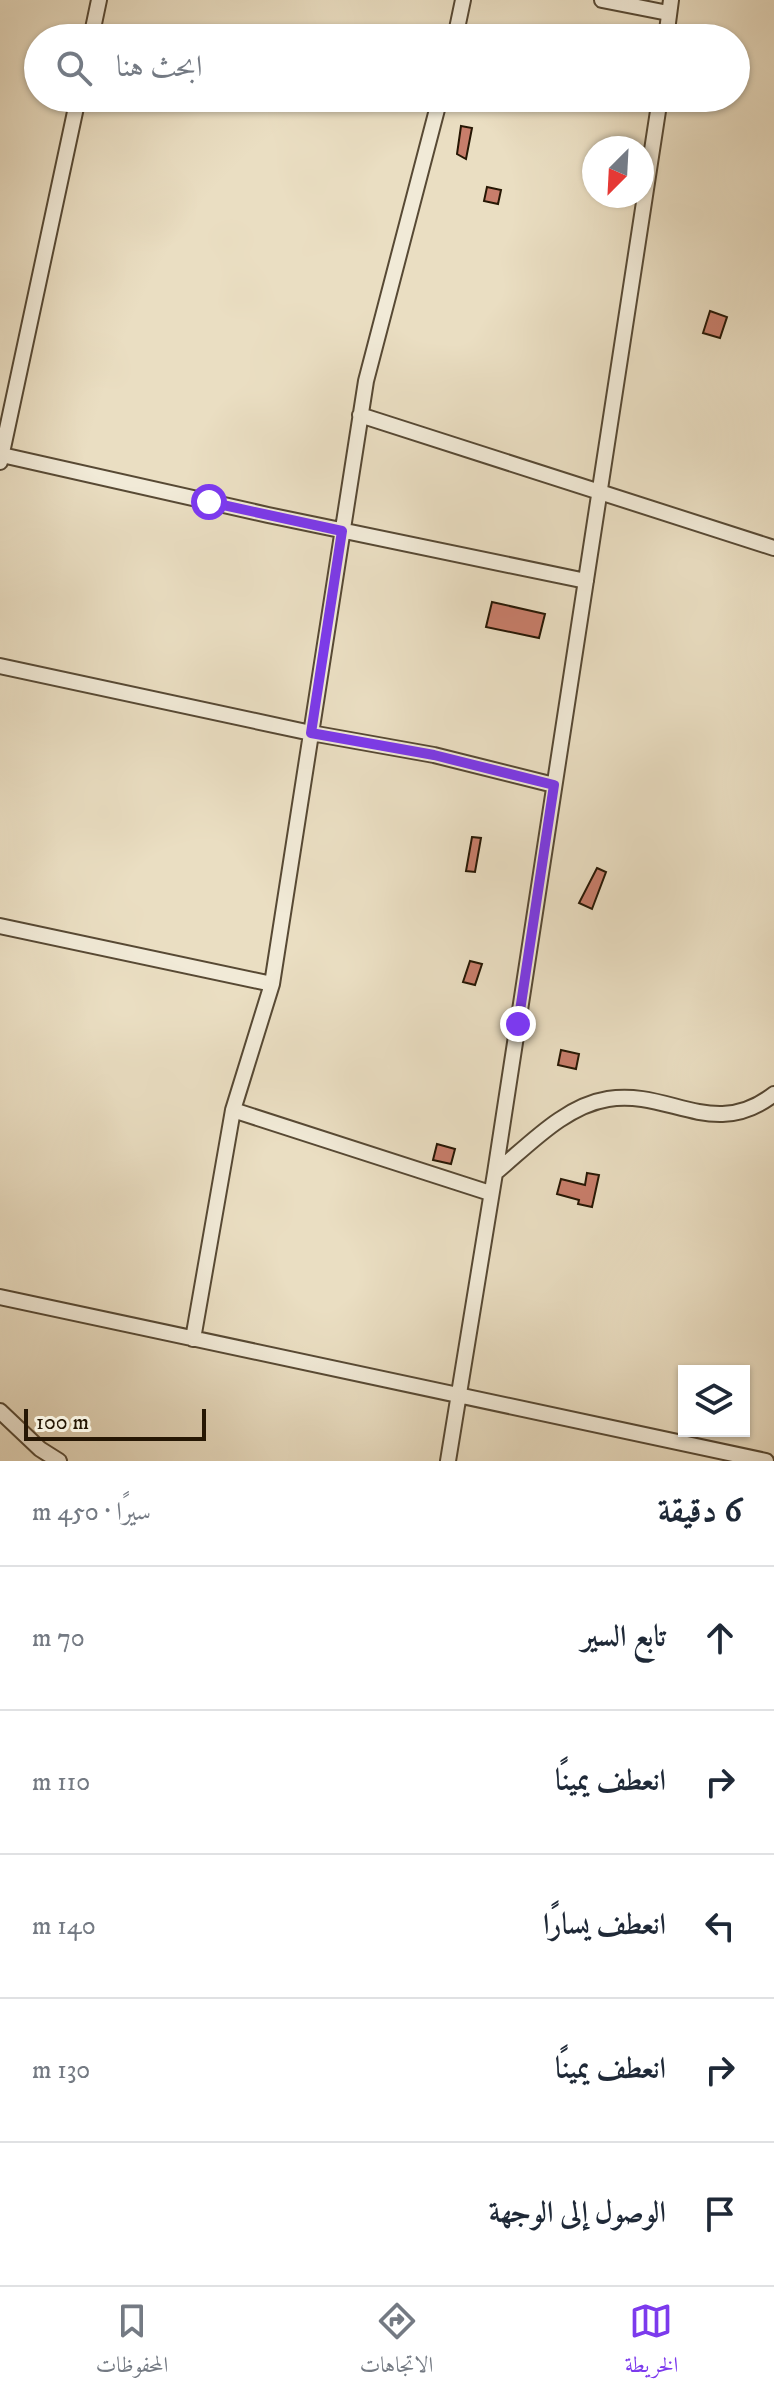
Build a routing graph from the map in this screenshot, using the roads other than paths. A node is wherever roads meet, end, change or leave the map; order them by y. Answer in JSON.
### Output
{"nodes":[{"id":1,"x":99,"y":0,"type":"edge"},
{"id":2,"x":463,"y":0,"type":"edge"},
{"id":3,"x":602,"y":0,"type":"edge"},
{"id":4,"x":670,"y":6,"type":"edge"},
{"id":5,"x":94,"y":24,"type":"edge"},
{"id":6,"x":458,"y":24,"type":"edge"},
{"id":7,"x":75,"y":112,"type":"edge"},
{"id":8,"x":436,"y":112,"type":"edge"},
{"id":9,"x":658,"y":112,"type":"edge"},
{"id":10,"x":6,"y":402,"type":"edge"},
{"id":11,"x":360,"y":415,"type":"junction"},
{"id":12,"x":1,"y":459,"type":"edge"},
{"id":13,"x":600,"y":492,"type":"junction"},
{"id":14,"x":342,"y":531,"type":"junction"},
{"id":15,"x":774,"y":548,"type":"edge"},
{"id":16,"x":586,"y":581,"type":"junction"},
{"id":17,"x":0,"y":666,"type":"edge"},
{"id":18,"x":311,"y":733,"type":"junction"},
{"id":19,"x":554,"y":785,"type":"junction"},
{"id":20,"x":0,"y":926,"type":"edge"},
{"id":21,"x":272,"y":984,"type":"junction"},
{"id":22,"x":774,"y":1094,"type":"edge"},
{"id":23,"x":233,"y":1110,"type":"junction"},
{"id":24,"x":495,"y":1173,"type":"junction"},
{"id":25,"x":490,"y":1193,"type":"junction"},
{"id":26,"x":0,"y":1297,"type":"edge"},
{"id":27,"x":193,"y":1339,"type":"junction"},
{"id":28,"x":459,"y":1395,"type":"junction"},
{"id":29,"x":0,"y":1411,"type":"edge"},
{"id":30,"x":59,"y":1461,"type":"edge"},
{"id":31,"x":448,"y":1461,"type":"edge"},
{"id":32,"x":766,"y":1461,"type":"edge"}],
"edges":[{"from":1,"to":5,"type":"street"},
{"from":2,"to":6,"type":"street"},
{"from":3,"to":4,"type":"street"},
{"from":7,"to":10,"type":"street"},
{"from":8,"to":11,"type":"street"},
{"from":9,"to":13,"type":"street"},
{"from":10,"to":12,"type":"street"},
{"from":11,"to":13,"type":"street"},
{"from":11,"to":14,"type":"street"},
{"from":12,"to":14,"type":"street"},
{"from":13,"to":15,"type":"street"},
{"from":13,"to":16,"type":"street"},
{"from":14,"to":16,"type":"street"},
{"from":14,"to":18,"type":"street"},
{"from":16,"to":19,"type":"street"},
{"from":17,"to":18,"type":"street"},
{"from":18,"to":19,"type":"street"},
{"from":18,"to":21,"type":"street"},
{"from":19,"to":24,"type":"street"},
{"from":20,"to":21,"type":"street"},
{"from":21,"to":23,"type":"street"},
{"from":22,"to":24,"type":"street"},
{"from":23,"to":25,"type":"street"},
{"from":23,"to":27,"type":"street"},
{"from":24,"to":25,"type":"street"},
{"from":25,"to":28,"type":"street"},
{"from":26,"to":27,"type":"street"},
{"from":27,"to":28,"type":"street"},
{"from":28,"to":31,"type":"street"},
{"from":28,"to":32,"type":"street"},
{"from":29,"to":30,"type":"street"}]}
